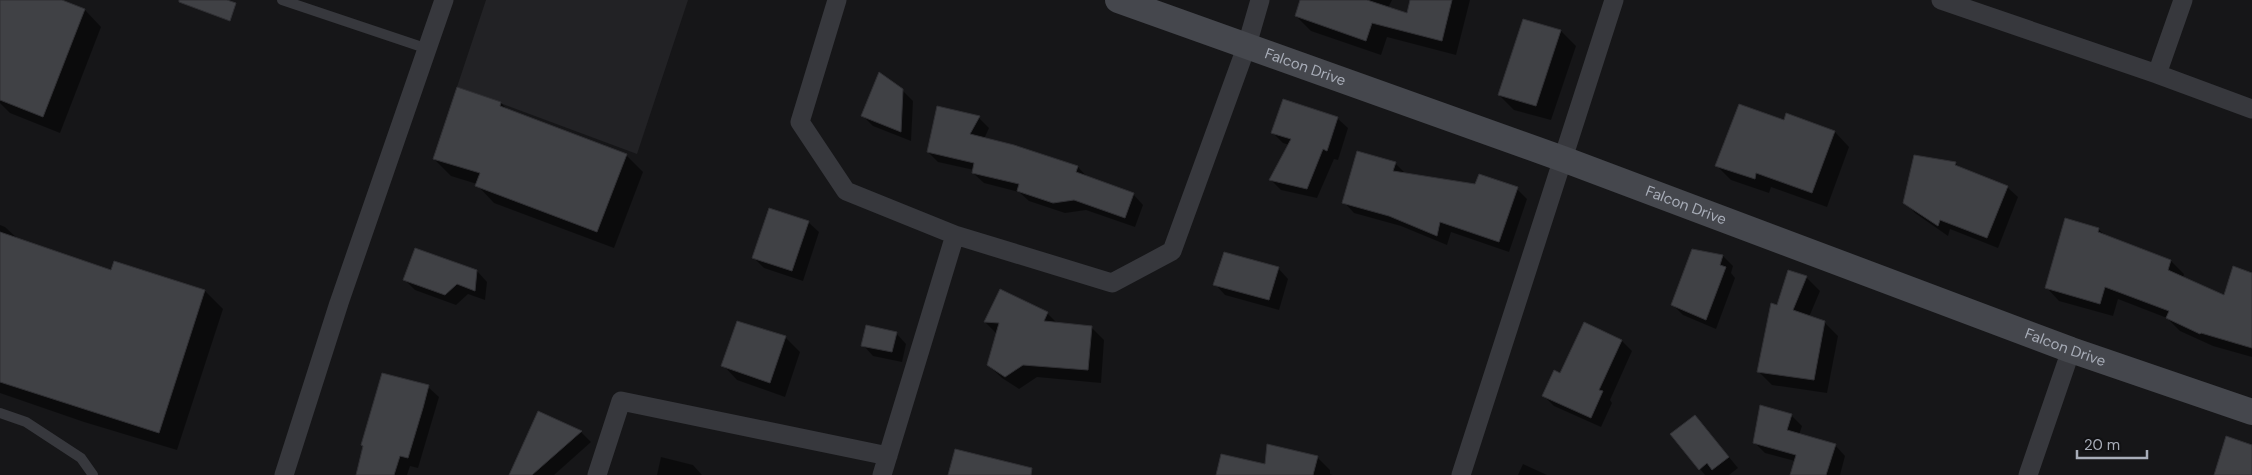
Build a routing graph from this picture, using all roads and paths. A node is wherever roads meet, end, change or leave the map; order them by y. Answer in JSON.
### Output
{"nodes":[{"id":1,"x":282,"y":0,"type":"edge"},
{"id":2,"x":444,"y":0,"type":"edge"},
{"id":3,"x":837,"y":0,"type":"edge"},
{"id":4,"x":1118,"y":0,"type":"edge"},
{"id":5,"x":1260,"y":0,"type":"edge"},
{"id":6,"x":1614,"y":0,"type":"edge"},
{"id":7,"x":1941,"y":0,"type":"edge"},
{"id":8,"x":2182,"y":0,"type":"edge"},
{"id":9,"x":1247,"y":45,"type":"junction"},
{"id":10,"x":428,"y":49,"type":"junction"},
{"id":11,"x":2157,"y":74,"type":"junction"},
{"id":12,"x":2252,"y":109,"type":"edge"},
{"id":13,"x":1563,"y":159,"type":"junction"},
{"id":14,"x":955,"y":236,"type":"junction"},
{"id":15,"x":2071,"y":350,"type":"junction"},
{"id":16,"x":2252,"y":412,"type":"edge"},
{"id":17,"x":0,"y":413,"type":"edge"},
{"id":18,"x":888,"y":456,"type":"junction"},
{"id":19,"x":93,"y":475,"type":"edge"},
{"id":20,"x":284,"y":475,"type":"edge"},
{"id":21,"x":598,"y":475,"type":"edge"},
{"id":22,"x":882,"y":475,"type":"edge"},
{"id":23,"x":1461,"y":475,"type":"edge"},
{"id":24,"x":2028,"y":475,"type":"edge"}],
"edges":[{"from":1,"to":10,"type":"lane"},
{"from":2,"to":10,"type":"street"},
{"from":3,"to":14,"type":"street"},
{"from":4,"to":9,"type":"street","name":"Falcon Drive"},
{"from":5,"to":9,"type":"street"},
{"from":6,"to":13,"type":"street"},
{"from":7,"to":11,"type":"street"},
{"from":8,"to":11,"type":"street"},
{"from":9,"to":13,"type":"street","name":"Falcon Drive"},
{"from":9,"to":14,"type":"street"},
{"from":10,"to":20,"type":"street"},
{"from":11,"to":12,"type":"street"},
{"from":13,"to":15,"type":"street","name":"Falcon Drive"},
{"from":13,"to":23,"type":"street"},
{"from":14,"to":18,"type":"street"},
{"from":15,"to":16,"type":"street","name":"Falcon Drive"},
{"from":15,"to":24,"type":"street"},
{"from":17,"to":19,"type":"lane"},
{"from":18,"to":21,"type":"street"},
{"from":18,"to":22,"type":"street"}]}
